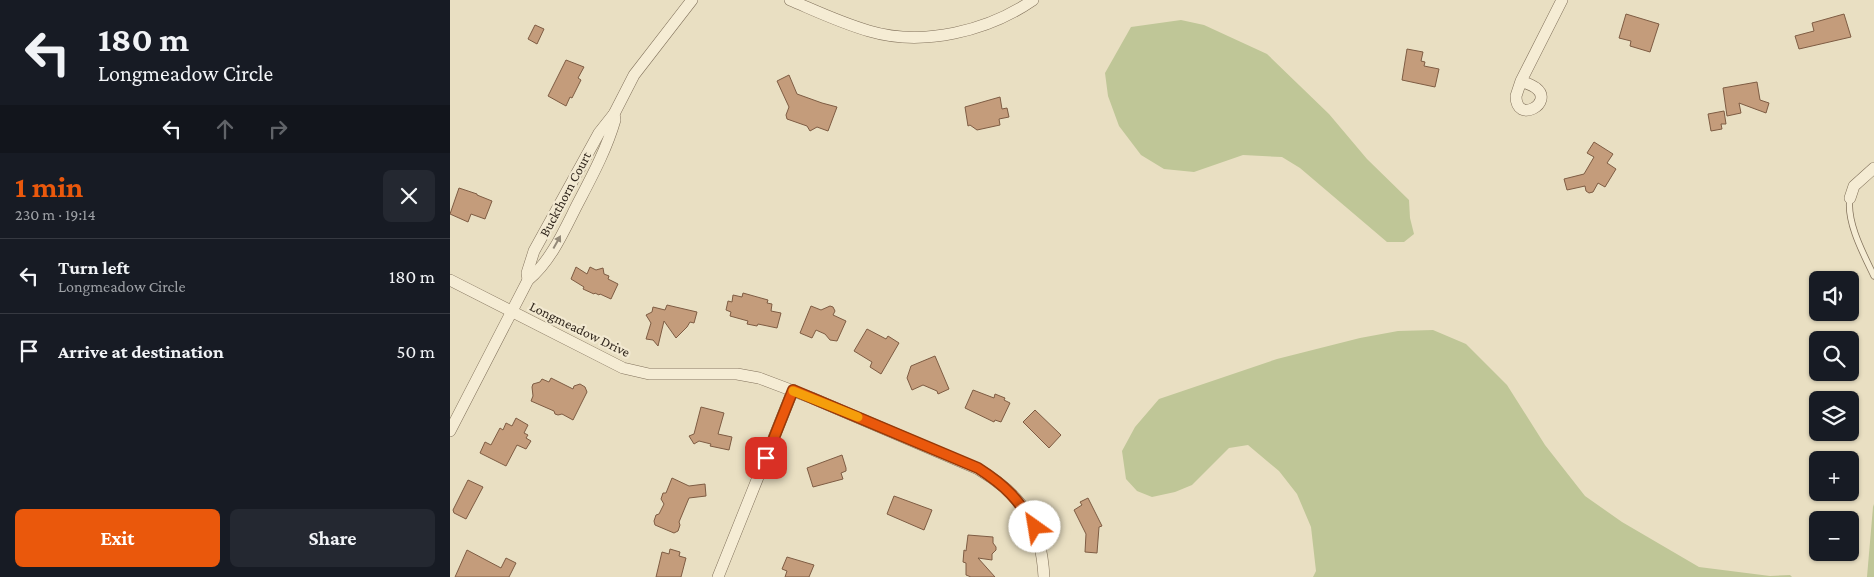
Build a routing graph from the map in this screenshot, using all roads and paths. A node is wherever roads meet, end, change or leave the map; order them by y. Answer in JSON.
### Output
{"nodes":[{"id":1,"x":692,"y":0,"type":"edge"},
{"id":2,"x":790,"y":0,"type":"edge"},
{"id":3,"x":1034,"y":0,"type":"edge"},
{"id":4,"x":1562,"y":0,"type":"edge"},
{"id":5,"x":1521,"y":81,"type":"dead end"},
{"id":6,"x":614,"y":114,"type":"junction"},
{"id":7,"x":1874,"y":168,"type":"edge"},
{"id":8,"x":1850,"y":198,"type":"joint"},
{"id":9,"x":1874,"y":276,"type":"edge"},
{"id":10,"x":450,"y":280,"type":"edge"},
{"id":11,"x":528,"y":280,"type":"junction"},
{"id":12,"x":511,"y":312,"type":"junction"},
{"id":13,"x":793,"y":390,"type":"junction"},
{"id":14,"x":450,"y":431,"type":"edge"},
{"id":15,"x":718,"y":577,"type":"edge"},
{"id":16,"x":1044,"y":577,"type":"edge"}],
"edges":[{"from":1,"to":6,"type":"street","name":"Buckthorn Court"},
{"from":2,"to":3,"type":"street"},
{"from":4,"to":5,"type":"street"},
{"from":6,"to":11,"type":"street","name":"Buckthorn Court"},
{"from":11,"to":6,"type":"street","name":"Buckthorn Court","one_way":true},
{"from":7,"to":8,"type":"street"},
{"from":8,"to":9,"type":"lane"},
{"from":10,"to":12,"type":"street","name":"Longmeadow Drive"},
{"from":11,"to":12,"type":"street","name":"Buckthorn Court"},
{"from":12,"to":13,"type":"street","name":"Longmeadow Drive"},
{"from":12,"to":14,"type":"street","name":"Buckthorn Court"},
{"from":13,"to":15,"type":"street"},
{"from":13,"to":16,"type":"street","name":"Longmeadow Drive"}]}
